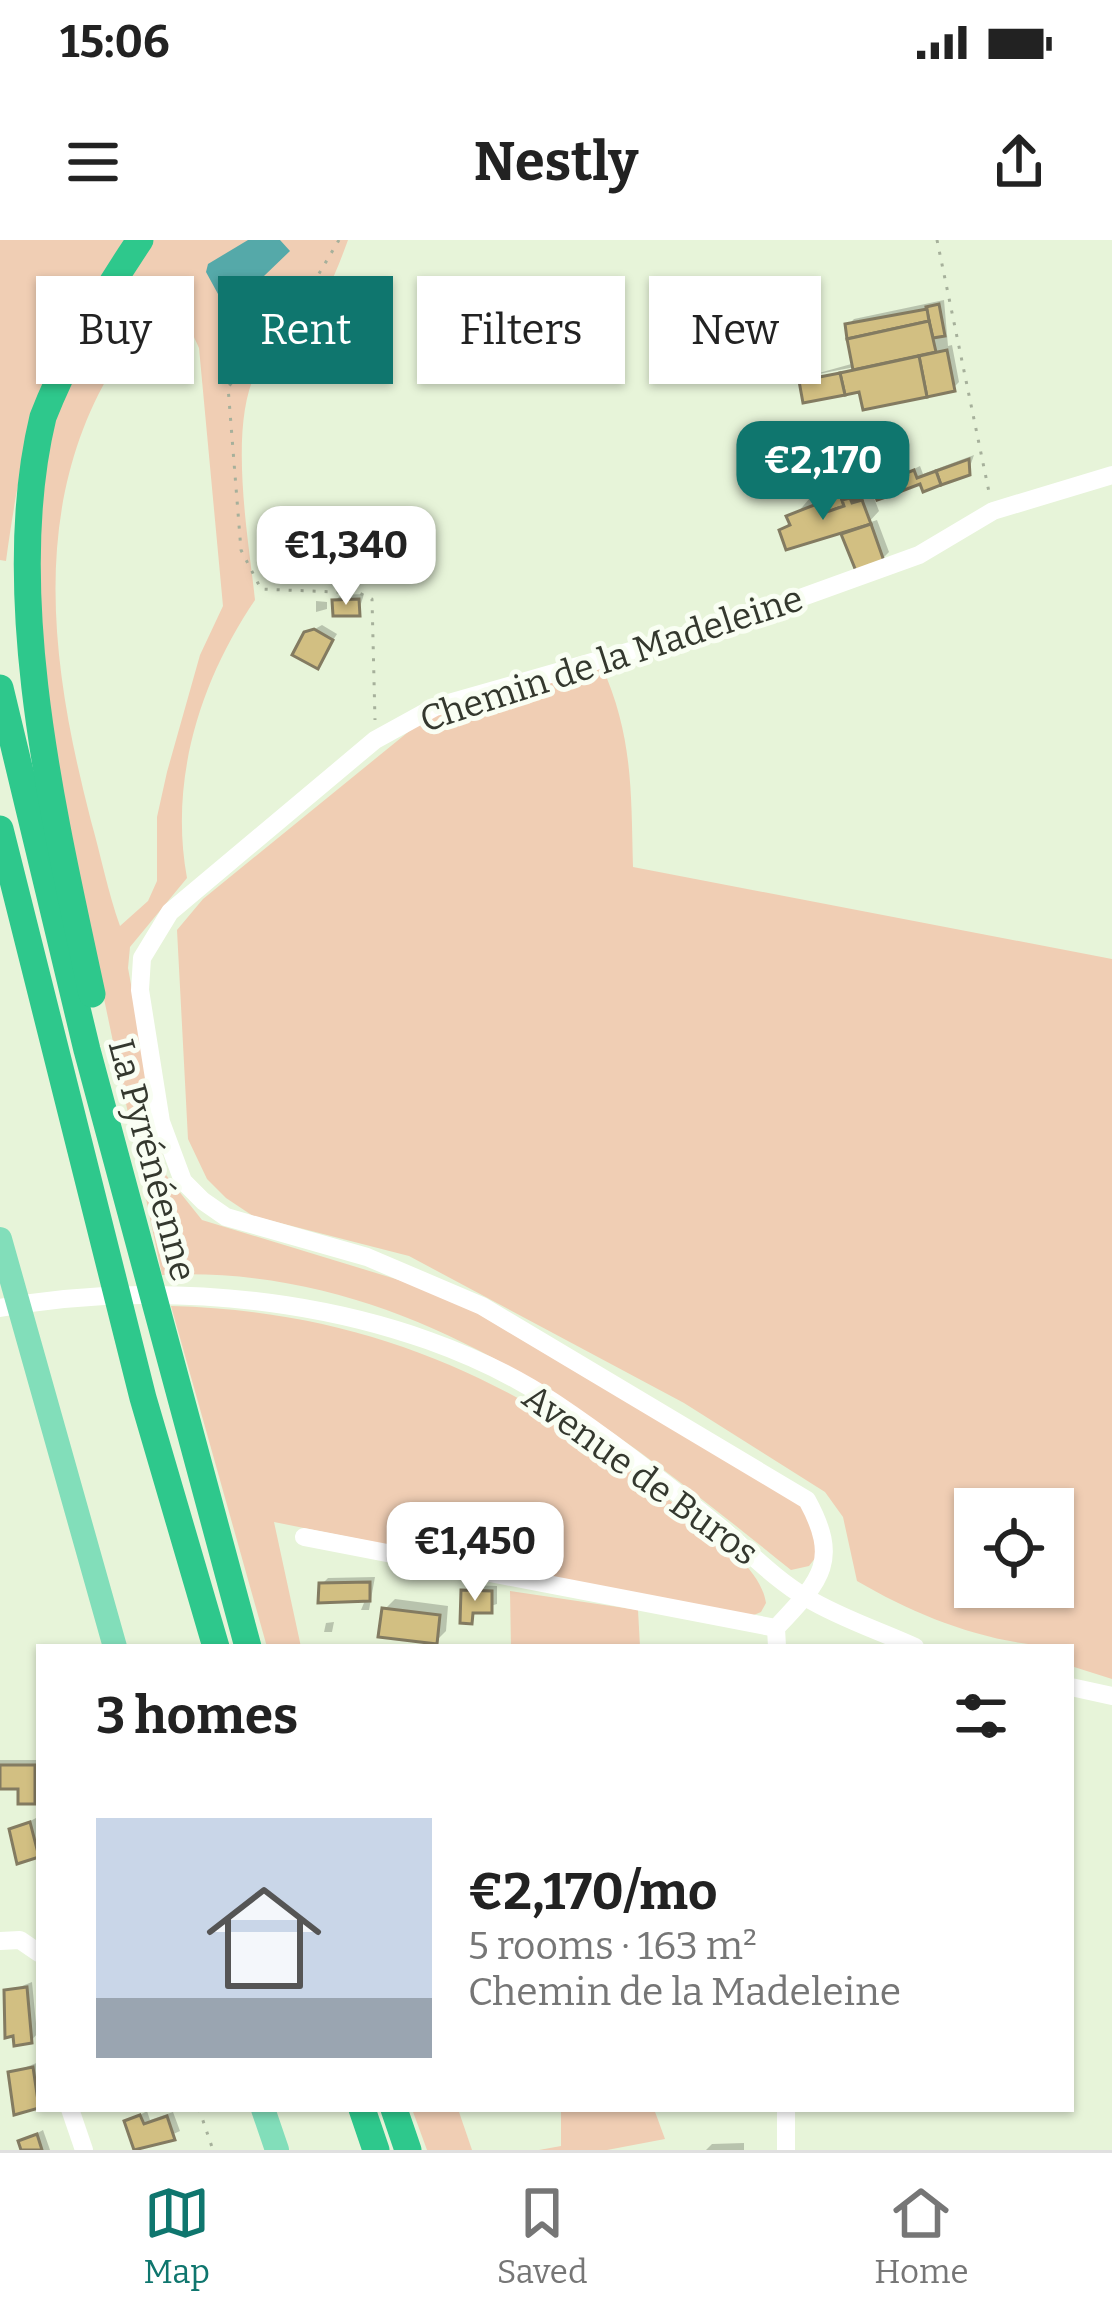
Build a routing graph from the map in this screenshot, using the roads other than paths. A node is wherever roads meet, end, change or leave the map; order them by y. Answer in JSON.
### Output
{"nodes":[{"id":1,"x":140,"y":240,"type":"edge"},
{"id":2,"x":1112,"y":476,"type":"edge"},
{"id":3,"x":0,"y":688,"type":"edge"},
{"id":4,"x":0,"y":829,"type":"edge"},
{"id":5,"x":87,"y":1050,"type":"junction"},
{"id":6,"x":0,"y":1239,"type":"edge"},
{"id":7,"x":0,"y":1307,"type":"edge"},
{"id":8,"x":304,"y":1537,"type":"dead end"},
{"id":9,"x":805,"y":1598,"type":"junction"},
{"id":10,"x":777,"y":1638,"type":"edge"},
{"id":11,"x":114,"y":1644,"type":"edge"},
{"id":12,"x":215,"y":1644,"type":"edge"},
{"id":13,"x":247,"y":1644,"type":"edge"},
{"id":14,"x":908,"y":1644,"type":"edge"},
{"id":15,"x":1074,"y":1688,"type":"edge"},
{"id":16,"x":1112,"y":1696,"type":"edge"},
{"id":17,"x":0,"y":1941,"type":"edge"},
{"id":18,"x":36,"y":1951,"type":"edge"},
{"id":19,"x":71,"y":2112,"type":"edge"},
{"id":20,"x":263,"y":2112,"type":"edge"},
{"id":21,"x":363,"y":2112,"type":"edge"},
{"id":22,"x":395,"y":2112,"type":"edge"},
{"id":23,"x":785,"y":2112,"type":"edge"},
{"id":24,"x":84,"y":2150,"type":"edge"},
{"id":25,"x":277,"y":2150,"type":"edge"},
{"id":26,"x":376,"y":2150,"type":"edge"},
{"id":27,"x":408,"y":2150,"type":"edge"},
{"id":28,"x":786,"y":2150,"type":"edge"}],
"edges":[{"from":1,"to":5,"type":"highway"},
{"from":2,"to":9,"type":"street","name":"Chemin de la Madeleine"},
{"from":3,"to":5,"type":"highway","name":"La Pyrénéenne"},
{"from":4,"to":12,"type":"highway","name":"La Pyrénéenne"},
{"from":5,"to":13,"type":"highway","name":"La Pyrénéenne"},
{"from":6,"to":11,"type":"main road"},
{"from":7,"to":9,"type":"street","name":"Avenue de Buros"},
{"from":8,"to":10,"type":"street","name":"Avenue de Buros"},
{"from":9,"to":10,"type":"street"},
{"from":9,"to":14,"type":"street","name":"Avenue de Buros"},
{"from":15,"to":16,"type":"street"},
{"from":17,"to":18,"type":"street"},
{"from":19,"to":24,"type":"street"},
{"from":20,"to":25,"type":"main road"},
{"from":21,"to":26,"type":"highway"},
{"from":22,"to":27,"type":"highway"},
{"from":23,"to":28,"type":"street"}]}
